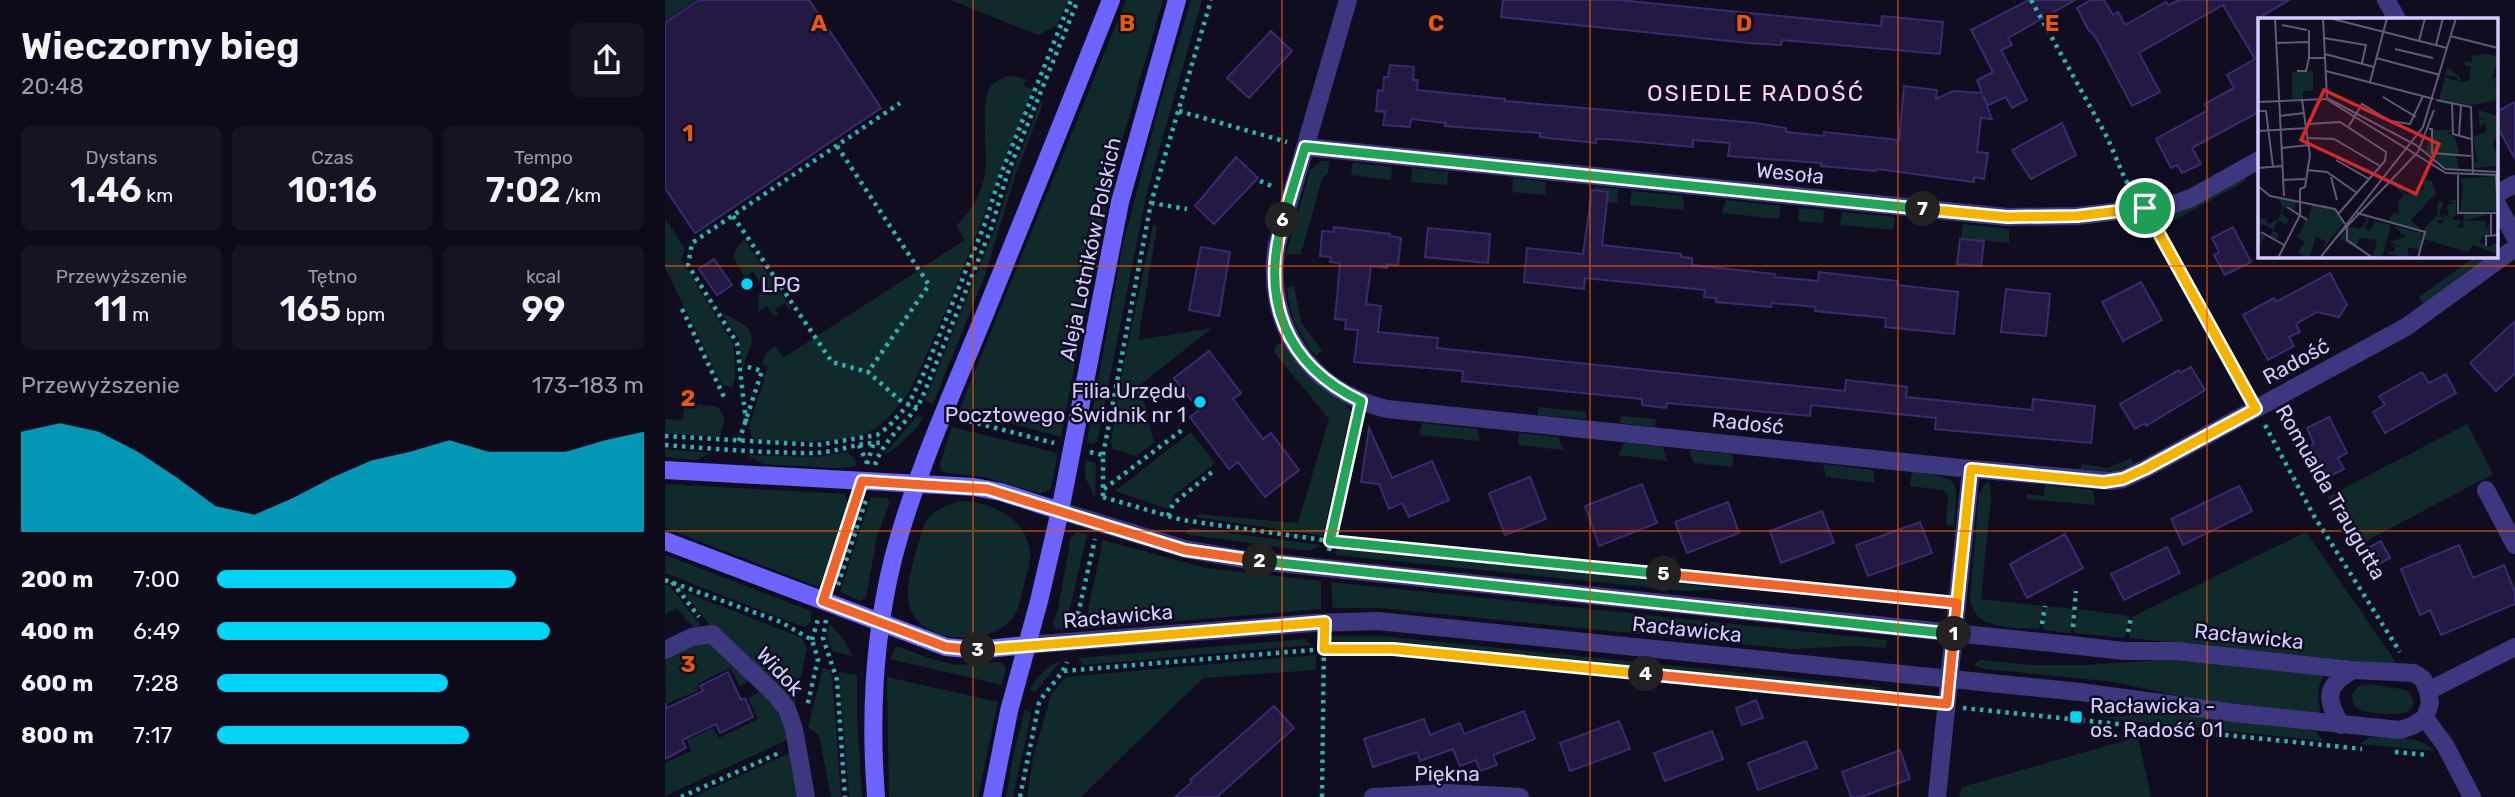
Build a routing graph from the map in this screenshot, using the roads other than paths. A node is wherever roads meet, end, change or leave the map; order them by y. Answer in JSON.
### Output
{"nodes":[{"id":1,"x":1111,"y":0,"type":"edge"},
{"id":2,"x":1177,"y":0,"type":"edge"},
{"id":3,"x":1348,"y":0,"type":"edge"},
{"id":4,"x":2386,"y":0,"type":"edge"},
{"id":5,"x":2396,"y":18,"type":"edge"},
{"id":6,"x":1305,"y":147,"type":"junction"},
{"id":7,"x":2258,"y":161,"type":"edge"},
{"id":8,"x":2515,"y":184,"type":"edge"},
{"id":9,"x":2497,"y":193,"type":"edge"},
{"id":10,"x":2497,"y":204,"type":"edge"},
{"id":11,"x":2515,"y":237,"type":"edge"},
{"id":12,"x":2515,"y":248,"type":"edge"},
{"id":13,"x":1971,"y":469,"type":"junction"},
{"id":14,"x":665,"y":470,"type":"edge"},
{"id":15,"x":918,"y":485,"type":"junction"},
{"id":16,"x":2486,"y":490,"type":"dead end"},
{"id":17,"x":1060,"y":511,"type":"junction"},
{"id":18,"x":665,"y":541,"type":"edge"},
{"id":19,"x":2515,"y":545,"type":"edge"},
{"id":20,"x":882,"y":624,"type":"junction"},
{"id":21,"x":1955,"y":634,"type":"junction"},
{"id":22,"x":1027,"y":645,"type":"junction"},
{"id":23,"x":2515,"y":647,"type":"edge"},
{"id":24,"x":665,"y":650,"type":"edge"},
{"id":25,"x":2353,"y":670,"type":"junction"},
{"id":26,"x":1950,"y":679,"type":"junction"},
{"id":27,"x":2428,"y":691,"type":"junction"},
{"id":28,"x":2425,"y":718,"type":"junction"},
{"id":29,"x":2341,"y":725,"type":"junction"},
{"id":30,"x":806,"y":797,"type":"edge"},
{"id":31,"x":876,"y":797,"type":"edge"},
{"id":32,"x":992,"y":797,"type":"edge"},
{"id":33,"x":1373,"y":797,"type":"edge"},
{"id":34,"x":1520,"y":797,"type":"edge"},
{"id":35,"x":1937,"y":797,"type":"edge"},
{"id":36,"x":2473,"y":797,"type":"edge"}],
"edges":[{"from":1,"to":15,"type":"street"},
{"from":2,"to":17,"type":"street","name":"Aleja Lotników Polskich"},
{"from":3,"to":6,"type":"street","name":"Radość"},
{"from":4,"to":5,"type":"street"},
{"from":6,"to":7,"type":"street","name":"Wesoła"},
{"from":6,"to":13,"type":"street","name":"Radość"},
{"from":8,"to":9,"type":"street"},
{"from":10,"to":11,"type":"street"},
{"from":12,"to":13,"type":"street","name":"Radość"},
{"from":13,"to":21,"type":"street"},
{"from":14,"to":15,"type":"street"},
{"from":15,"to":17,"type":"street"},
{"from":15,"to":20,"type":"street"},
{"from":16,"to":19,"type":"street"},
{"from":17,"to":21,"type":"street","name":"Racławicka"},
{"from":17,"to":22,"type":"street","name":"Aleja Lotników Polskich"},
{"from":18,"to":20,"type":"street"},
{"from":20,"to":22,"type":"street"},
{"from":20,"to":31,"type":"street"},
{"from":21,"to":25,"type":"street","name":"Racławicka"},
{"from":21,"to":26,"type":"street"},
{"from":22,"to":26,"type":"street","name":"Racławicka"},
{"from":22,"to":32,"type":"street"},
{"from":23,"to":27,"type":"street"},
{"from":24,"to":30,"type":"street","name":"Widok"},
{"from":25,"to":27,"type":"street","name":"Racławicka"},
{"from":25,"to":29,"type":"street"},
{"from":26,"to":29,"type":"street","name":"Racławicka"},
{"from":26,"to":35,"type":"street"},
{"from":27,"to":28,"type":"street"},
{"from":28,"to":29,"type":"street","name":"Racławicka"},
{"from":28,"to":36,"type":"street"},
{"from":33,"to":34,"type":"street","name":"Piękna"}]}
